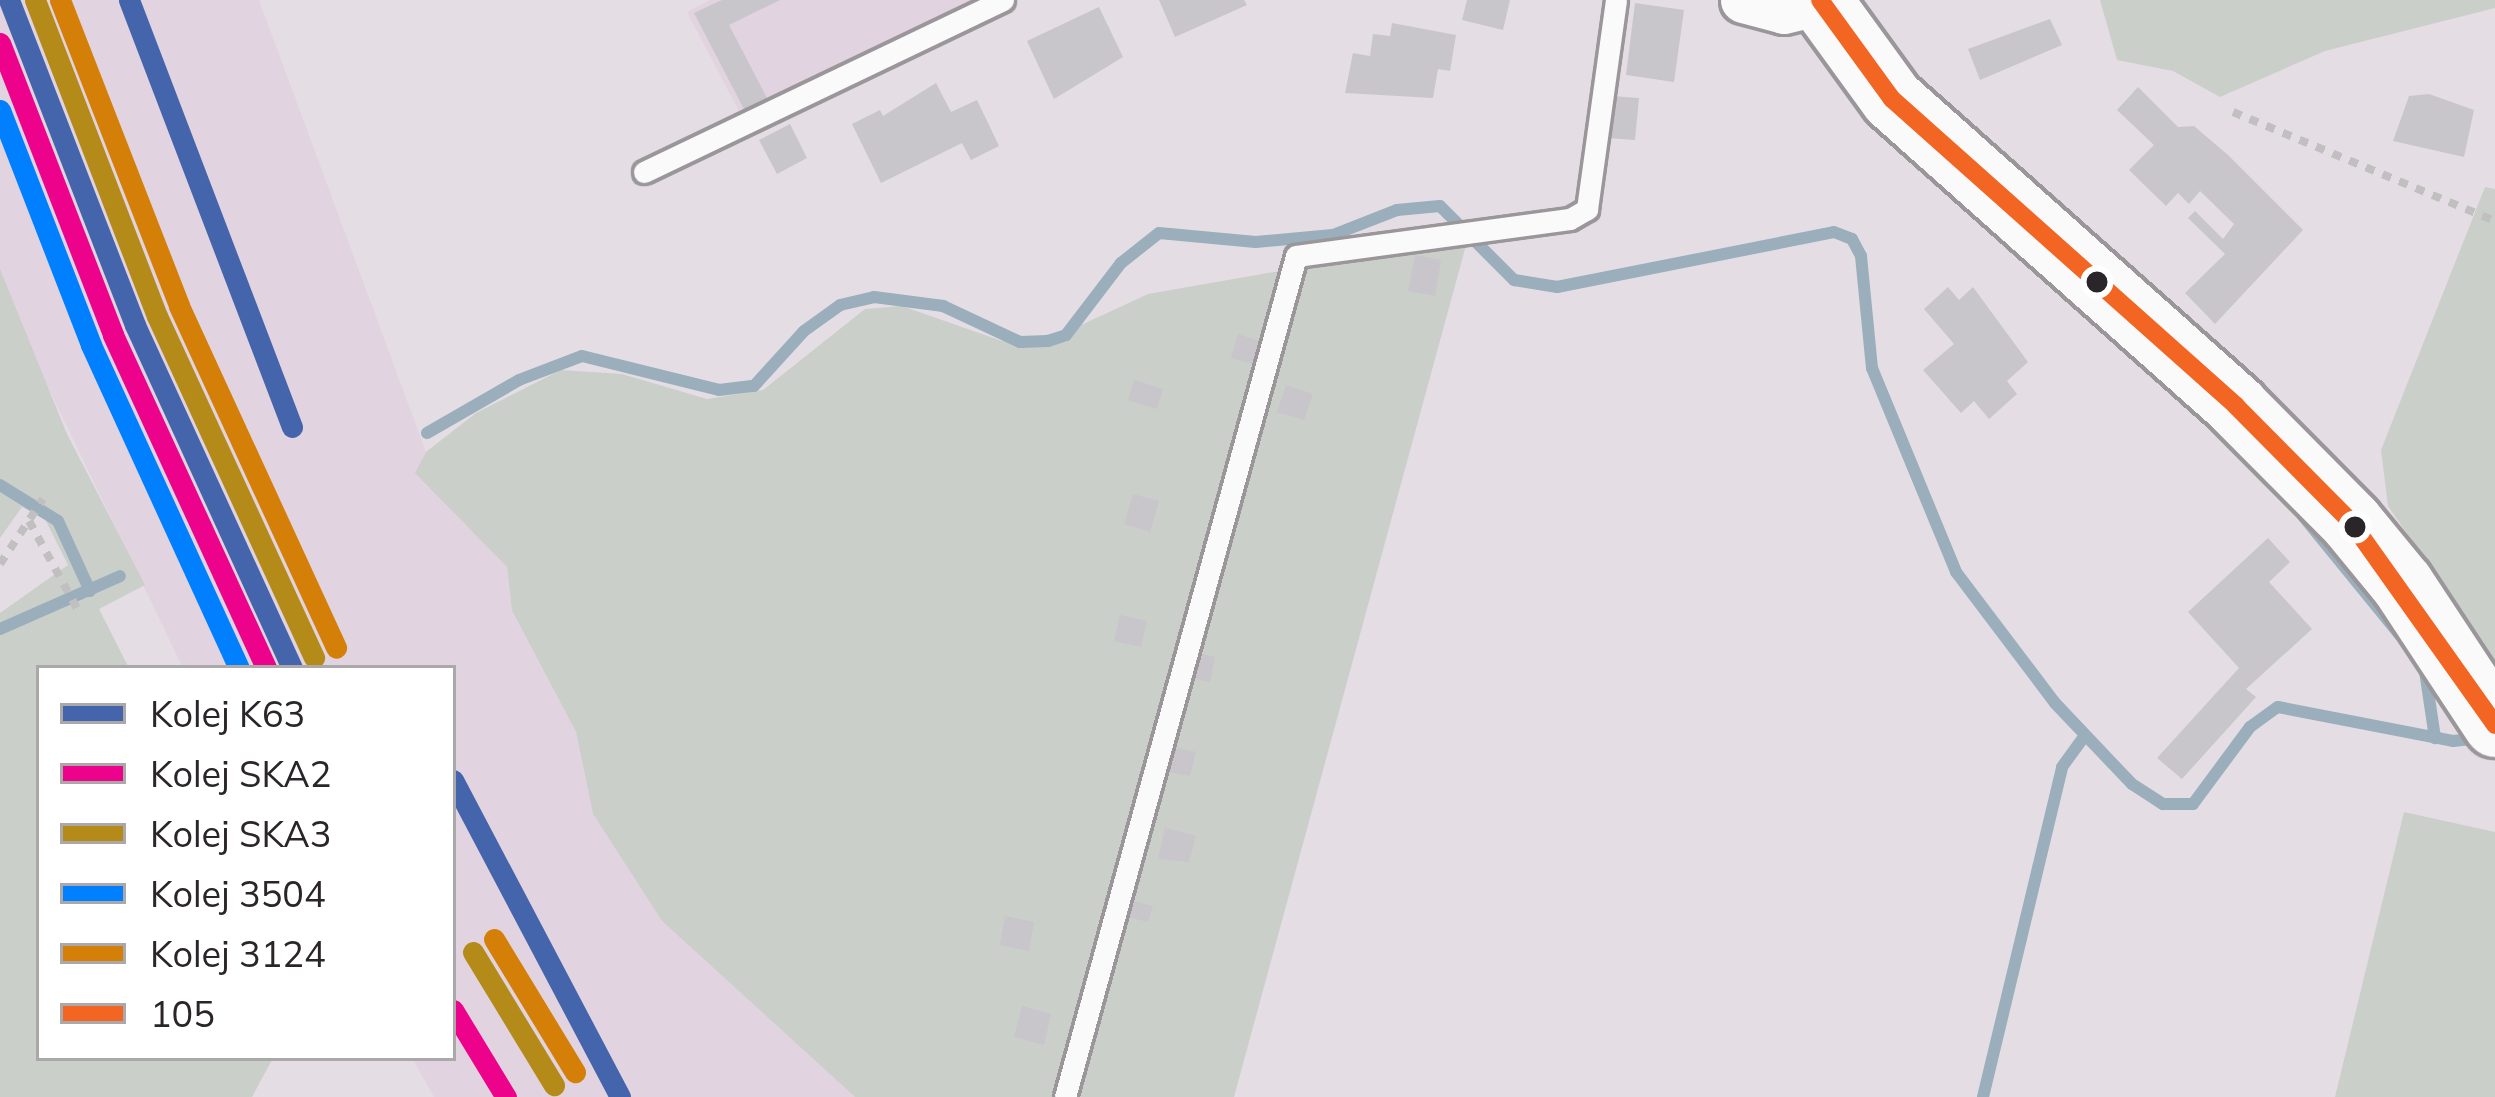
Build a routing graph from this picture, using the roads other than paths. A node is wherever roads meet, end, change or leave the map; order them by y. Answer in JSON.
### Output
{"nodes":[{"id":1,"x":1003,"y":0,"type":"edge"},
{"id":2,"x":1616,"y":0,"type":"edge"},
{"id":3,"x":1743,"y":0,"type":"edge"},
{"id":4,"x":1821,"y":1,"type":"edge"},
{"id":5,"x":644,"y":172,"type":"dead end"},
{"id":6,"x":2483,"y":705,"type":"edge"},
{"id":7,"x":1065,"y":1097,"type":"edge"}],
"edges":[{"from":1,"to":5,"type":"lane"},
{"from":2,"to":7,"type":"lane"},
{"from":3,"to":4,"type":"street"},
{"from":4,"to":6,"type":"street"}]}
